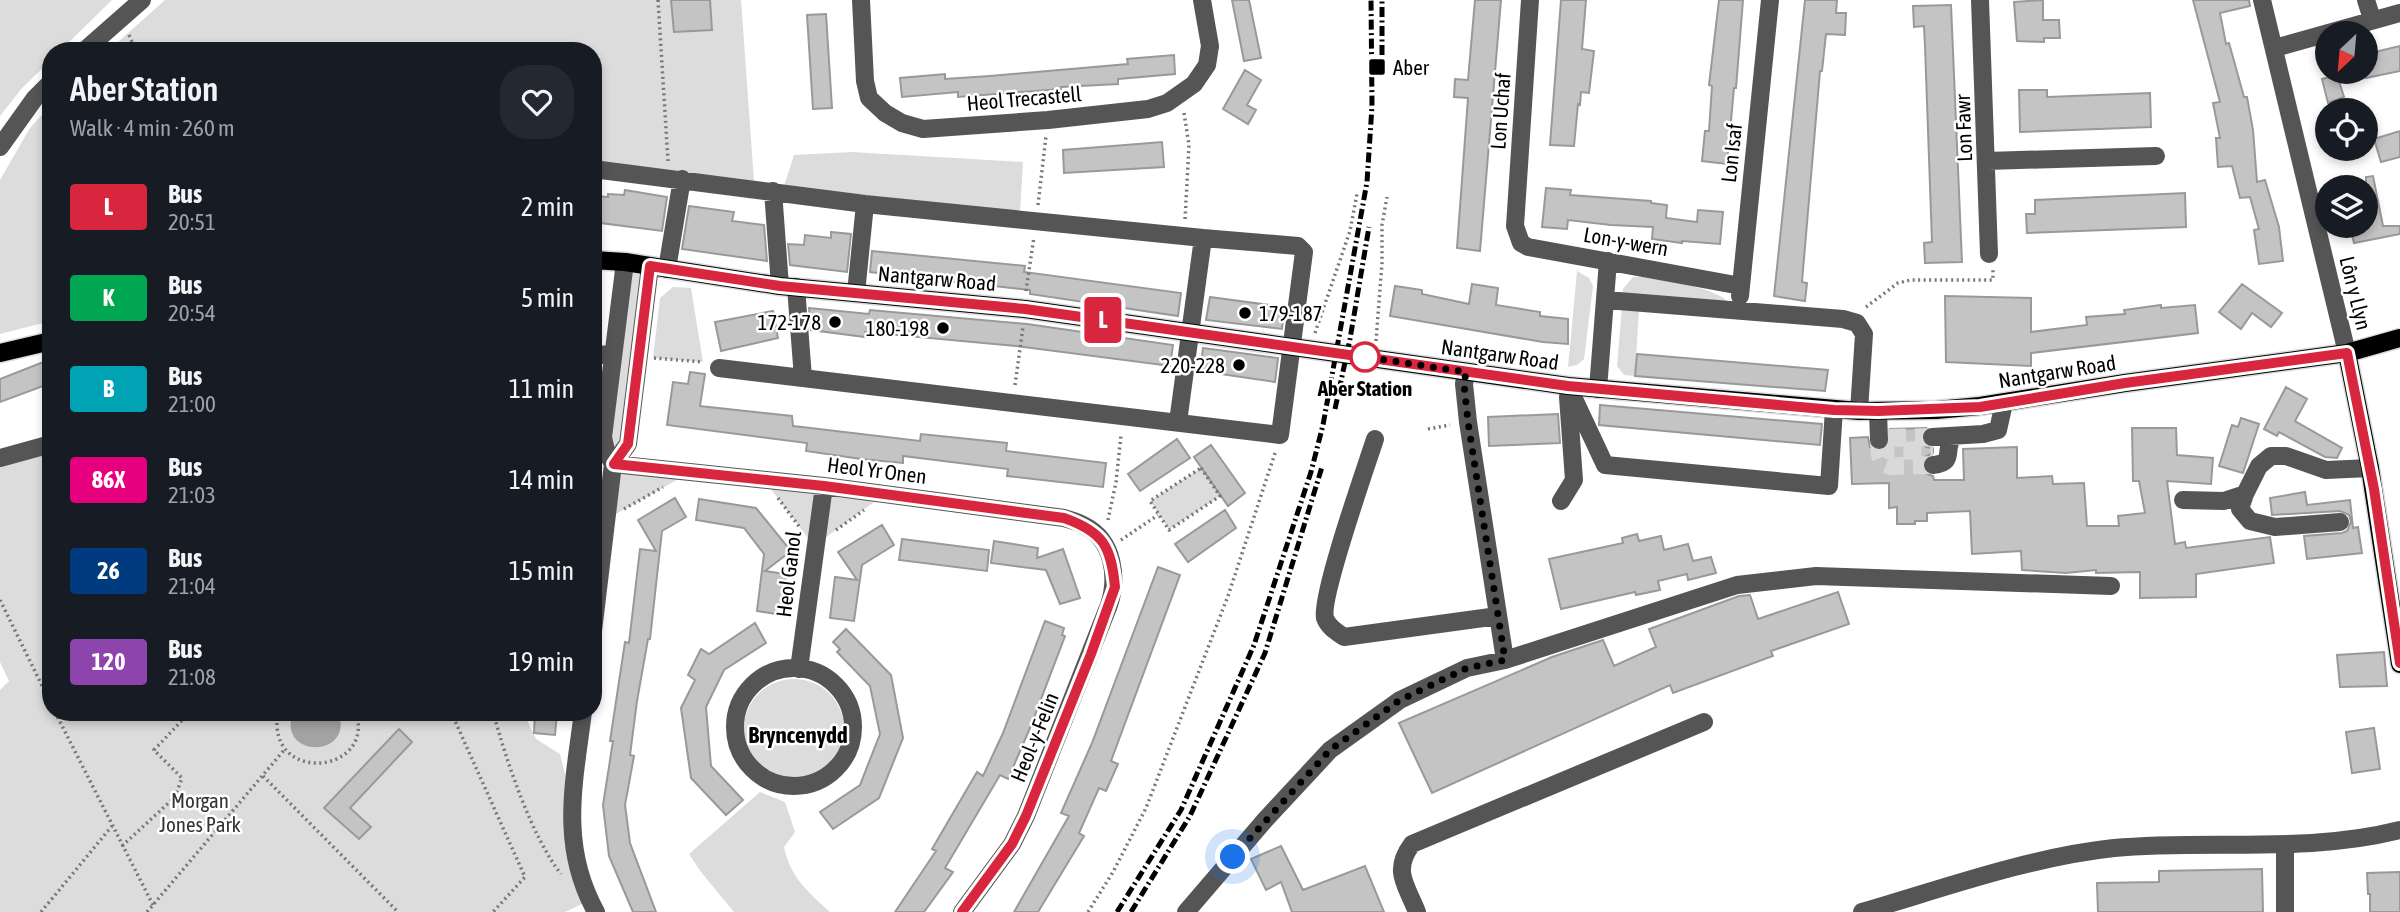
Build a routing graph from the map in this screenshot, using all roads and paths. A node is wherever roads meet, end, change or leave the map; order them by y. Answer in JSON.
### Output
{"nodes":[{"id":1,"x":142,"y":0,"type":"edge"},
{"id":2,"x":658,"y":0,"type":"edge"},
{"id":3,"x":861,"y":0,"type":"edge"},
{"id":4,"x":1202,"y":0,"type":"edge"},
{"id":5,"x":1530,"y":0,"type":"edge"},
{"id":6,"x":1770,"y":0,"type":"edge"},
{"id":7,"x":1980,"y":0,"type":"edge"},
{"id":8,"x":2262,"y":0,"type":"edge"},
{"id":9,"x":2366,"y":0,"type":"edge"},
{"id":10,"x":2400,"y":13,"type":"edge"},
{"id":11,"x":2372,"y":19,"type":"junction"},
{"id":12,"x":94,"y":42,"type":"edge"},
{"id":13,"x":2275,"y":48,"type":"junction"},
{"id":14,"x":42,"y":93,"type":"edge"},
{"id":15,"x":1181,"y":94,"type":"junction"},
{"id":16,"x":0,"y":147,"type":"edge"},
{"id":17,"x":2156,"y":156,"type":"dead end"},
{"id":18,"x":1987,"y":161,"type":"junction"},
{"id":19,"x":602,"y":170,"type":"edge"},
{"id":20,"x":675,"y":178,"type":"junction"},
{"id":21,"x":773,"y":191,"type":"junction"},
{"id":22,"x":1357,"y":194,"type":"dead end"},
{"id":23,"x":1387,"y":197,"type":"dead end"},
{"id":24,"x":865,"y":204,"type":"junction"},
{"id":25,"x":1515,"y":226,"type":"joint"},
{"id":26,"x":1184,"y":238,"type":"junction"},
{"id":27,"x":1203,"y":238,"type":"junction"},
{"id":28,"x":1989,"y":254,"type":"joint"},
{"id":29,"x":602,"y":261,"type":"edge"},
{"id":30,"x":1608,"y":261,"type":"junction"},
{"id":31,"x":625,"y":262,"type":"junction"},
{"id":32,"x":658,"y":267,"type":"junction"},
{"id":33,"x":788,"y":286,"type":"junction"},
{"id":34,"x":1741,"y":286,"type":"junction"},
{"id":35,"x":856,"y":293,"type":"junction"},
{"id":36,"x":1606,"y":300,"type":"junction"},
{"id":37,"x":1025,"y":309,"type":"junction"},
{"id":38,"x":1740,"y":311,"type":"junction"},
{"id":39,"x":1857,"y":323,"type":"junction"},
{"id":40,"x":1190,"y":333,"type":"junction"},
{"id":41,"x":2400,"y":338,"type":"edge"},
{"id":42,"x":42,"y":343,"type":"edge"},
{"id":43,"x":1290,"y":346,"type":"junction"},
{"id":44,"x":1312,"y":349,"type":"junction"},
{"id":45,"x":0,"y":353,"type":"edge"},
{"id":46,"x":639,"y":353,"type":"junction"},
{"id":47,"x":2347,"y":353,"type":"junction"},
{"id":48,"x":613,"y":354,"type":"junction"},
{"id":49,"x":602,"y":355,"type":"edge"},
{"id":50,"x":1374,"y":359,"type":"junction"},
{"id":51,"x":719,"y":368,"type":"joint"},
{"id":52,"x":1466,"y":372,"type":"junction"},
{"id":53,"x":803,"y":378,"type":"junction"},
{"id":54,"x":1568,"y":386,"type":"junction"},
{"id":55,"x":1598,"y":389,"type":"junction"},
{"id":56,"x":1013,"y":401,"type":"junction"},
{"id":57,"x":2004,"y":403,"type":"junction"},
{"id":58,"x":1834,"y":410,"type":"junction"},
{"id":59,"x":1858,"y":411,"type":"junction"},
{"id":60,"x":1878,"y":411,"type":"junction"},
{"id":61,"x":1122,"y":415,"type":"junction"},
{"id":62,"x":1178,"y":422,"type":"junction"},
{"id":63,"x":1468,"y":422,"type":"junction"},
{"id":64,"x":1428,"y":429,"type":"dead end"},
{"id":65,"x":1280,"y":435,"type":"junction"},
{"id":66,"x":1882,"y":436,"type":"tunnel mouth"},
{"id":67,"x":1374,"y":439,"type":"dead end"},
{"id":68,"x":42,"y":446,"type":"edge"},
{"id":69,"x":1940,"y":447,"type":"tunnel mouth"},
{"id":70,"x":0,"y":458,"type":"edge"},
{"id":71,"x":614,"y":464,"type":"junction"},
{"id":72,"x":2370,"y":468,"type":"junction"},
{"id":73,"x":691,"y":472,"type":"junction"},
{"id":74,"x":824,"y":486,"type":"junction"},
{"id":75,"x":2245,"y":494,"type":"junction"},
{"id":76,"x":2183,"y":500,"type":"dead end"},
{"id":77,"x":1561,"y":501,"type":"dead end"},
{"id":78,"x":1158,"y":514,"type":"junction"},
{"id":79,"x":607,"y":519,"type":"junction"},
{"id":80,"x":2340,"y":522,"type":"dead end"},
{"id":81,"x":1095,"y":533,"type":"junction"},
{"id":82,"x":1110,"y":557,"type":"junction"},
{"id":83,"x":602,"y":559,"type":"edge"},
{"id":84,"x":2111,"y":586,"type":"dead end"},
{"id":85,"x":0,"y":600,"type":"edge"},
{"id":86,"x":1498,"y":615,"type":"junction"},
{"id":87,"x":1505,"y":660,"type":"junction"},
{"id":88,"x":2400,"y":664,"type":"edge"},
{"id":89,"x":799,"y":669,"type":"junction"},
{"id":90,"x":42,"y":686,"type":"edge"},
{"id":91,"x":59,"y":721,"type":"edge"},
{"id":92,"x":181,"y":721,"type":"edge"},
{"id":93,"x":276,"y":721,"type":"edge"},
{"id":94,"x":359,"y":721,"type":"edge"},
{"id":95,"x":455,"y":721,"type":"edge"},
{"id":96,"x":495,"y":721,"type":"edge"},
{"id":97,"x":582,"y":721,"type":"edge"},
{"id":98,"x":1704,"y":722,"type":"dead end"},
{"id":99,"x":285,"y":749,"type":"junction"},
{"id":100,"x":263,"y":776,"type":"junction"},
{"id":101,"x":111,"y":826,"type":"junction"},
{"id":102,"x":2400,"y":831,"type":"edge"},
{"id":103,"x":122,"y":846,"type":"junction"},
{"id":104,"x":2285,"y":846,"type":"junction"},
{"id":105,"x":583,"y":889,"type":"junction"},
{"id":106,"x":1917,"y":904,"type":"edge"},
{"id":107,"x":153,"y":905,"type":"junction"},
{"id":108,"x":40,"y":912,"type":"edge"},
{"id":109,"x":147,"y":912,"type":"edge"},
{"id":110,"x":398,"y":912,"type":"edge"},
{"id":111,"x":493,"y":912,"type":"edge"},
{"id":112,"x":596,"y":912,"type":"edge"},
{"id":113,"x":962,"y":912,"type":"edge"},
{"id":114,"x":1088,"y":912,"type":"edge"},
{"id":115,"x":1186,"y":912,"type":"edge"},
{"id":116,"x":1417,"y":912,"type":"edge"},
{"id":117,"x":1862,"y":912,"type":"edge"},
{"id":118,"x":2285,"y":912,"type":"edge"}],
"edges":[{"from":1,"to":12,"type":"street"},
{"from":2,"to":20,"type":"path"},
{"from":3,"to":15,"type":"street","name":"Heol Trecastell"},
{"from":4,"to":15,"type":"street","name":"Heol Trecastell"},
{"from":5,"to":25,"type":"street","name":"Lon Uchaf"},
{"from":6,"to":34,"type":"street","name":"Lon Isaf"},
{"from":7,"to":18,"type":"street","name":"Lon Fawr"},
{"from":8,"to":13,"type":"street","name":"Lôn y Llyn"},
{"from":9,"to":11,"type":"street"},
{"from":10,"to":11,"type":"street"},
{"from":11,"to":13,"type":"street"},
{"from":13,"to":47,"type":"street","name":"Lôn y Llyn"},
{"from":14,"to":16,"type":"street"},
{"from":15,"to":26,"type":"path"},
{"from":17,"to":18,"type":"street"},
{"from":18,"to":28,"type":"street","name":"Lon Fawr"},
{"from":19,"to":20,"type":"street"},
{"from":20,"to":21,"type":"street"},
{"from":20,"to":32,"type":"street"},
{"from":21,"to":24,"type":"street"},
{"from":21,"to":33,"type":"street"},
{"from":22,"to":44,"type":"path"},
{"from":23,"to":50,"type":"path"},
{"from":24,"to":26,"type":"street"},
{"from":24,"to":35,"type":"street"},
{"from":25,"to":30,"type":"street","name":"Lon-y-wern"},
{"from":26,"to":27,"type":"street"},
{"from":27,"to":40,"type":"street"},
{"from":27,"to":43,"type":"street"},
{"from":28,"to":39,"type":"path"},
{"from":29,"to":31,"type":"main road","name":"Nantgarw Road"},
{"from":30,"to":34,"type":"street","name":"Lon-y-wern"},
{"from":30,"to":36,"type":"street"},
{"from":31,"to":32,"type":"main road","name":"Nantgarw Road"},
{"from":31,"to":48,"type":"street"},
{"from":32,"to":33,"type":"main road","name":"Nantgarw Road"},
{"from":32,"to":46,"type":"street"},
{"from":33,"to":35,"type":"main road","name":"Nantgarw Road"},
{"from":33,"to":53,"type":"street"},
{"from":34,"to":38,"type":"street","name":"Lon Isaf"},
{"from":35,"to":37,"type":"main road","name":"Nantgarw Road"},
{"from":36,"to":38,"type":"street"},
{"from":36,"to":55,"type":"street"},
{"from":37,"to":40,"type":"main road","name":"Nantgarw Road"},
{"from":37,"to":56,"type":"path"},
{"from":38,"to":39,"type":"street"},
{"from":39,"to":59,"type":"street"},
{"from":40,"to":43,"type":"main road","name":"Nantgarw Road"},
{"from":40,"to":62,"type":"street"},
{"from":41,"to":47,"type":"main road","name":"Nantgarw Road"},
{"from":42,"to":45,"type":"main road"},
{"from":43,"to":44,"type":"main road","name":"Nantgarw Road"},
{"from":43,"to":65,"type":"street"},
{"from":44,"to":50,"type":"main road","name":"Nantgarw Road"},
{"from":46,"to":51,"type":"path"},
{"from":46,"to":71,"type":"street"},
{"from":47,"to":57,"type":"main road","name":"Nantgarw Road"},
{"from":47,"to":72,"type":"main road"},
{"from":48,"to":49,"type":"street"},
{"from":48,"to":71,"type":"street"},
{"from":50,"to":52,"type":"main road","name":"Nantgarw Road"},
{"from":51,"to":53,"type":"street"},
{"from":52,"to":54,"type":"main road","name":"Nantgarw Road"},
{"from":52,"to":63,"type":"street"},
{"from":53,"to":56,"type":"street"},
{"from":54,"to":55,"type":"main road","name":"Nantgarw Road"},
{"from":54,"to":58,"type":"street"},
{"from":54,"to":77,"type":"street"},
{"from":55,"to":58,"type":"main road","name":"Nantgarw Road"},
{"from":56,"to":61,"type":"street"},
{"from":57,"to":60,"type":"main road","name":"Nantgarw Road"},
{"from":57,"to":69,"type":"street"},
{"from":58,"to":59,"type":"main road","name":"Nantgarw Road"},
{"from":59,"to":60,"type":"main road","name":"Nantgarw Road"},
{"from":60,"to":66,"type":"street"},
{"from":61,"to":62,"type":"street"},
{"from":61,"to":81,"type":"path"},
{"from":62,"to":65,"type":"street"},
{"from":63,"to":64,"type":"path"},
{"from":63,"to":86,"type":"street"},
{"from":65,"to":114,"type":"path"},
{"from":67,"to":86,"type":"street"},
{"from":68,"to":70,"type":"street"},
{"from":71,"to":73,"type":"street","name":"Heol Yr Onen"},
{"from":71,"to":79,"type":"street"},
{"from":72,"to":75,"type":"street"},
{"from":72,"to":88,"type":"main road"},
{"from":73,"to":74,"type":"street","name":"Heol Yr Onen"},
{"from":73,"to":79,"type":"path"},
{"from":74,"to":81,"type":"street","name":"Heol Yr Onen"},
{"from":74,"to":89,"type":"street","name":"Heol Ganol"},
{"from":75,"to":76,"type":"street"},
{"from":75,"to":80,"type":"street"},
{"from":78,"to":78,"type":"path"},
{"from":78,"to":82,"type":"path"},
{"from":79,"to":83,"type":"street"},
{"from":81,"to":82,"type":"street","name":"Heol Yr Onen"},
{"from":82,"to":113,"type":"street","name":"Heol-y-Felin"},
{"from":84,"to":87,"type":"street"},
{"from":85,"to":90,"type":"path"},
{"from":86,"to":87,"type":"street"},
{"from":87,"to":115,"type":"street"},
{"from":89,"to":89,"type":"street"},
{"from":91,"to":101,"type":"path"},
{"from":92,"to":103,"type":"path"},
{"from":93,"to":99,"type":"path"},
{"from":94,"to":99,"type":"path"},
{"from":95,"to":111,"type":"path"},
{"from":96,"to":105,"type":"path"},
{"from":97,"to":105,"type":"street"},
{"from":98,"to":116,"type":"street"},
{"from":99,"to":100,"type":"path"},
{"from":100,"to":107,"type":"path"},
{"from":100,"to":110,"type":"path"},
{"from":101,"to":103,"type":"path"},
{"from":101,"to":108,"type":"path"},
{"from":102,"to":104,"type":"street"},
{"from":103,"to":107,"type":"path"},
{"from":104,"to":106,"type":"street"},
{"from":104,"to":118,"type":"street"},
{"from":105,"to":112,"type":"street"},
{"from":106,"to":117,"type":"street"},
{"from":107,"to":109,"type":"path"}]}
